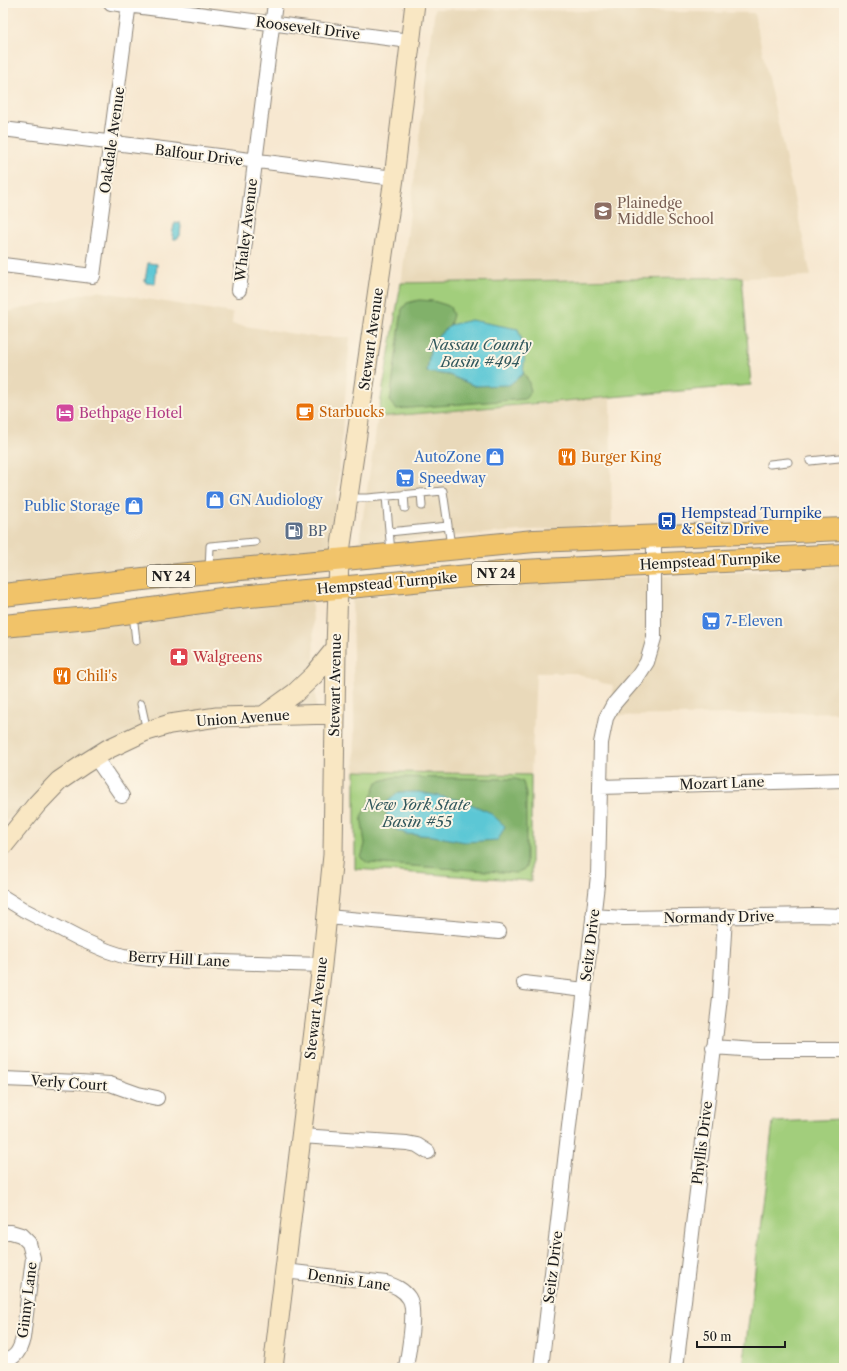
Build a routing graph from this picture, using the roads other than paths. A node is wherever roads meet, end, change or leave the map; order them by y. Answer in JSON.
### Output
{"nodes":[{"id":1,"x":111,"y":3,"type":"edge"},
{"id":2,"x":275,"y":3,"type":"edge"},
{"id":3,"x":415,"y":3,"type":"edge"},
{"id":4,"x":129,"y":4,"type":"edge"},
{"id":5,"x":273,"y":24,"type":"junction"},
{"id":6,"x":410,"y":42,"type":"junction"},
{"id":7,"x":3,"y":129,"type":"edge"},
{"id":8,"x":112,"y":144,"type":"junction"},
{"id":9,"x":255,"y":162,"type":"junction"},
{"id":10,"x":394,"y":178,"type":"junction"},
{"id":11,"x":3,"y":265,"type":"edge"},
{"id":12,"x":239,"y":290,"type":"dead end"},
{"id":13,"x":839,"y":458,"type":"dead end"},
{"id":14,"x":810,"y":461,"type":"dead end"},
{"id":15,"x":788,"y":462,"type":"dead end"},
{"id":16,"x":770,"y":464,"type":"dead end"},
{"id":17,"x":421,"y":493,"type":"junction"},
{"id":18,"x":404,"y":494,"type":"junction"},
{"id":19,"x":386,"y":497,"type":"junction"},
{"id":20,"x":348,"y":498,"type":"junction"},
{"id":21,"x":422,"y":506,"type":"dead end"},
{"id":22,"x":405,"y":508,"type":"dead end"},
{"id":23,"x":448,"y":526,"type":"junction"},
{"id":24,"x":844,"y":529,"type":"edge"},
{"id":25,"x":389,"y":532,"type":"junction"},
{"id":26,"x":654,"y":536,"type":"junction"},
{"id":27,"x":255,"y":542,"type":"dead end"},
{"id":28,"x":451,"y":548,"type":"junction"},
{"id":29,"x":392,"y":554,"type":"junction"},
{"id":30,"x":844,"y":555,"type":"edge"},
{"id":31,"x":339,"y":559,"type":"junction"},
{"id":32,"x":654,"y":564,"type":"junction"},
{"id":33,"x":209,"y":572,"type":"junction"},
{"id":34,"x":338,"y":587,"type":"junction"},
{"id":35,"x":3,"y":595,"type":"edge"},
{"id":36,"x":133,"y":612,"type":"junction"},
{"id":37,"x":3,"y":626,"type":"edge"},
{"id":38,"x":136,"y":641,"type":"dead end"},
{"id":39,"x":336,"y":648,"type":"junction"},
{"id":40,"x":141,"y":704,"type":"dead end"},
{"id":41,"x":335,"y":714,"type":"junction"},
{"id":42,"x":263,"y":716,"type":"junction"},
{"id":43,"x":147,"y":732,"type":"junction"},
{"id":44,"x":95,"y":757,"type":"junction"},
{"id":45,"x":844,"y":780,"type":"edge"},
{"id":46,"x":600,"y":787,"type":"junction"},
{"id":47,"x":122,"y":796,"type":"dead end"},
{"id":48,"x":3,"y":846,"type":"edge"},
{"id":49,"x":3,"y":896,"type":"edge"},
{"id":50,"x":593,"y":916,"type":"junction"},
{"id":51,"x":844,"y":916,"type":"edge"},
{"id":52,"x":327,"y":917,"type":"junction"},
{"id":53,"x":725,"y":917,"type":"junction"},
{"id":54,"x":499,"y":932,"type":"dead end"},
{"id":55,"x":322,"y":965,"type":"junction"},
{"id":56,"x":524,"y":983,"type":"dead end"},
{"id":57,"x":585,"y":990,"type":"junction"},
{"id":58,"x":713,"y":1047,"type":"junction"},
{"id":59,"x":844,"y":1050,"type":"edge"},
{"id":60,"x":3,"y":1079,"type":"edge"},
{"id":61,"x":157,"y":1098,"type":"dead end"},
{"id":62,"x":301,"y":1136,"type":"junction"},
{"id":63,"x":428,"y":1152,"type":"dead end"},
{"id":64,"x":3,"y":1232,"type":"edge"},
{"id":65,"x":285,"y":1271,"type":"junction"},
{"id":66,"x":8,"y":1360,"type":"edge"},
{"id":67,"x":273,"y":1368,"type":"edge"},
{"id":68,"x":406,"y":1368,"type":"edge"},
{"id":69,"x":541,"y":1368,"type":"edge"},
{"id":70,"x":676,"y":1368,"type":"edge"}],
"edges":[{"from":1,"to":4,"type":"street","name":"Roosevelt Drive"},
{"from":2,"to":5,"type":"street","name":"Whaley Avenue"},
{"from":3,"to":6,"type":"main road","name":"Stewart Avenue"},
{"from":4,"to":5,"type":"street","name":"Roosevelt Drive"},
{"from":4,"to":8,"type":"street","name":"Oakdale Avenue"},
{"from":5,"to":6,"type":"street","name":"Roosevelt Drive"},
{"from":5,"to":9,"type":"street","name":"Whaley Avenue"},
{"from":6,"to":10,"type":"main road","name":"Stewart Avenue"},
{"from":7,"to":8,"type":"street","name":"Balfour Drive"},
{"from":8,"to":9,"type":"street","name":"Balfour Drive"},
{"from":8,"to":11,"type":"street","name":"Oakdale Avenue"},
{"from":9,"to":10,"type":"street","name":"Balfour Drive"},
{"from":9,"to":12,"type":"street","name":"Whaley Avenue"},
{"from":10,"to":20,"type":"main road","name":"Stewart Avenue"},
{"from":13,"to":14,"type":"lane"},
{"from":15,"to":16,"type":"lane"},
{"from":17,"to":18,"type":"lane"},
{"from":17,"to":21,"type":"lane"},
{"from":17,"to":23,"type":"lane"},
{"from":18,"to":19,"type":"lane"},
{"from":18,"to":22,"type":"lane"},
{"from":19,"to":20,"type":"lane"},
{"from":19,"to":25,"type":"lane"},
{"from":20,"to":31,"type":"main road","name":"Stewart Avenue"},
{"from":23,"to":25,"type":"lane"},
{"from":23,"to":28,"type":"lane"},
{"from":24,"to":26,"type":"main road","name":"Hempstead Turnpike","number":"NY 24"},
{"from":25,"to":29,"type":"lane"},
{"from":26,"to":28,"type":"main road","name":"Hempstead Turnpike","number":"NY 24"},
{"from":26,"to":32,"type":"street","name":"Seitz Drive"},
{"from":27,"to":33,"type":"lane"},
{"from":28,"to":29,"type":"main road","name":"Hempstead Turnpike","number":"NY 24"},
{"from":29,"to":31,"type":"main road","name":"Hempstead Turnpike","number":"NY 24"},
{"from":30,"to":32,"type":"main road","name":"Hempstead Turnpike","number":"NY 24"},
{"from":31,"to":33,"type":"main road","name":"Hempstead Turnpike","number":"NY 24"},
{"from":31,"to":34,"type":"main road","name":"Stewart Avenue"},
{"from":32,"to":34,"type":"main road","name":"Hempstead Turnpike","number":"NY 24"},
{"from":32,"to":46,"type":"street","name":"Seitz Drive"},
{"from":33,"to":35,"type":"main road","name":"Hempstead Turnpike","number":"NY 24"},
{"from":34,"to":36,"type":"main road","name":"Hempstead Turnpike","number":"NY 24"},
{"from":34,"to":39,"type":"main road","name":"Stewart Avenue"},
{"from":36,"to":37,"type":"main road","name":"Hempstead Turnpike","number":"NY 24"},
{"from":36,"to":38,"type":"lane"},
{"from":39,"to":41,"type":"main road","name":"Stewart Avenue"},
{"from":39,"to":42,"type":"main road"},
{"from":40,"to":43,"type":"lane"},
{"from":41,"to":42,"type":"main road","name":"Union Avenue"},
{"from":41,"to":52,"type":"main road","name":"Stewart Avenue"},
{"from":42,"to":43,"type":"main road","name":"Union Avenue"},
{"from":43,"to":44,"type":"main road","name":"Union Avenue"},
{"from":44,"to":47,"type":"street"},
{"from":44,"to":48,"type":"main road","name":"Union Avenue"},
{"from":45,"to":46,"type":"street","name":"Mozart Lane"},
{"from":46,"to":50,"type":"street","name":"Seitz Drive"},
{"from":49,"to":55,"type":"street","name":"Berry Hill Lane"},
{"from":50,"to":53,"type":"street","name":"Normandy Drive"},
{"from":50,"to":57,"type":"street","name":"Seitz Drive"},
{"from":51,"to":53,"type":"street","name":"Normandy Drive"},
{"from":52,"to":54,"type":"street"},
{"from":52,"to":55,"type":"main road","name":"Stewart Avenue"},
{"from":53,"to":58,"type":"street","name":"Phyllis Drive"},
{"from":55,"to":62,"type":"main road","name":"Stewart Avenue"},
{"from":56,"to":57,"type":"street"},
{"from":57,"to":69,"type":"street","name":"Seitz Drive"},
{"from":58,"to":59,"type":"street"},
{"from":58,"to":70,"type":"street","name":"Phyllis Drive"},
{"from":60,"to":61,"type":"street","name":"Verly Court"},
{"from":62,"to":63,"type":"street"},
{"from":62,"to":65,"type":"main road","name":"Stewart Avenue"},
{"from":64,"to":66,"type":"street","name":"Ginny Lane"},
{"from":65,"to":67,"type":"main road","name":"Stewart Avenue"},
{"from":65,"to":68,"type":"street","name":"Dennis Lane"}]}
